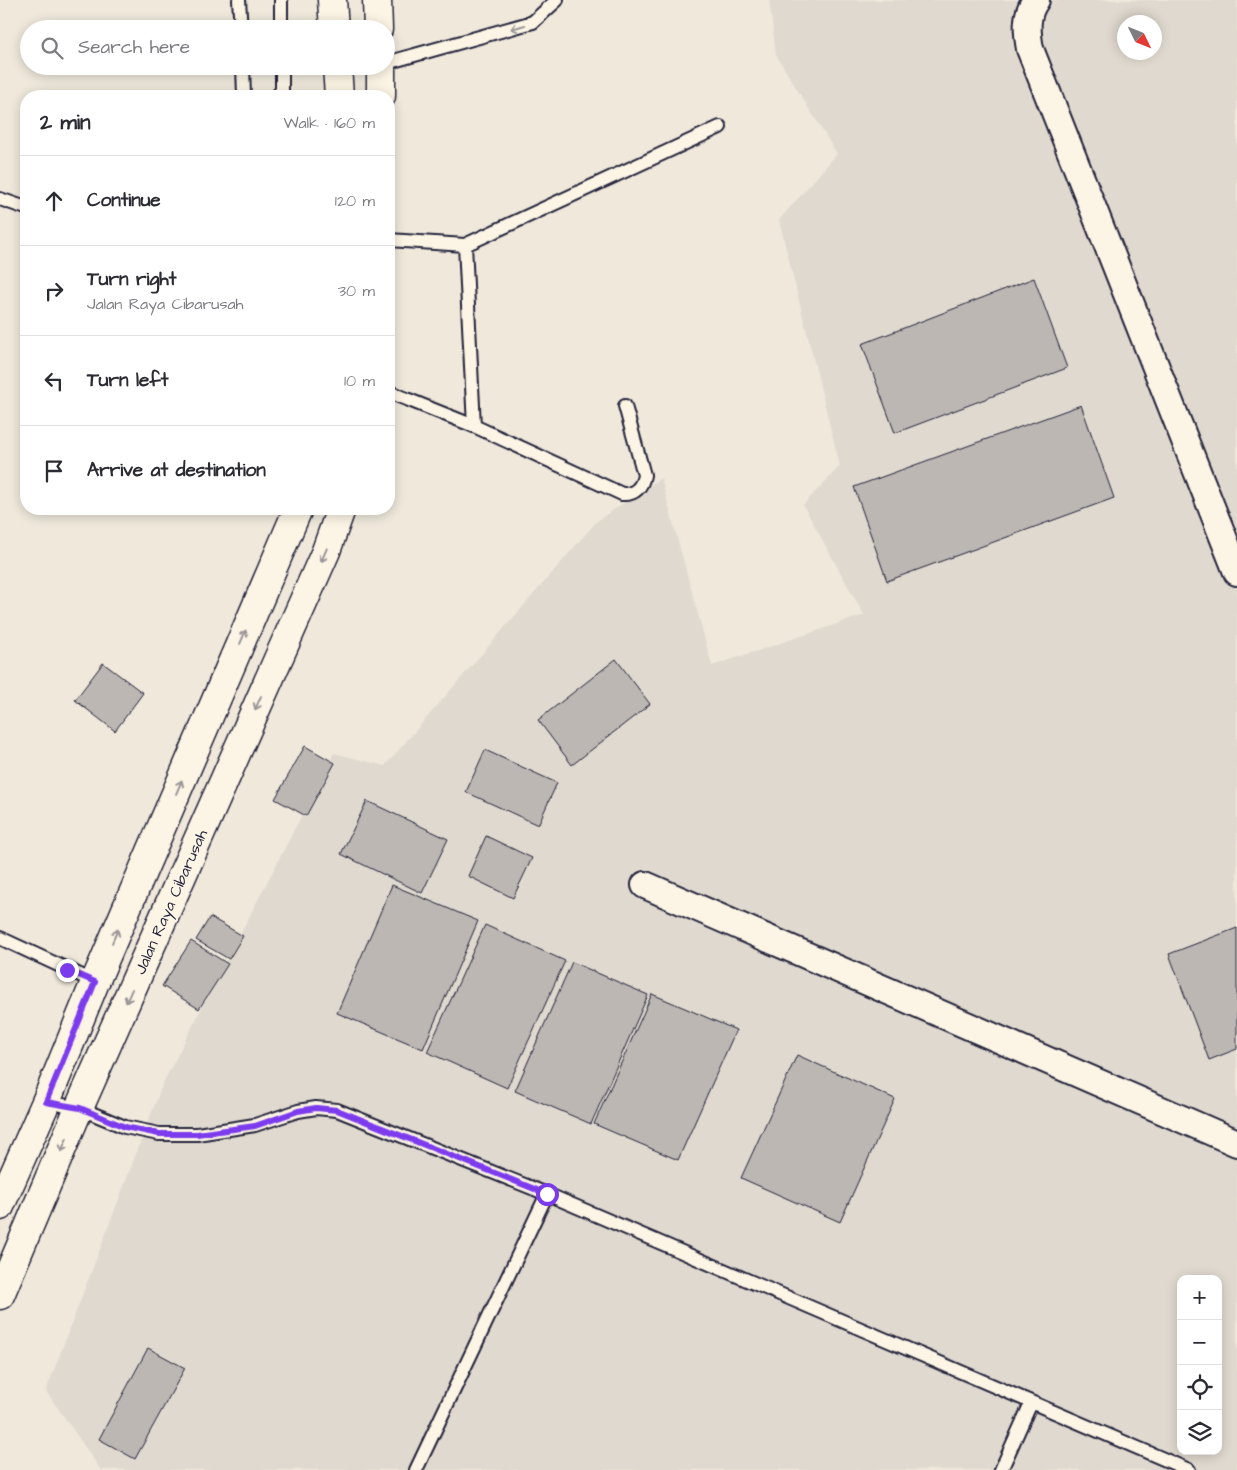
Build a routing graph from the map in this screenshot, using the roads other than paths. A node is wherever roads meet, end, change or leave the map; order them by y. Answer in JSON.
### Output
{"nodes":[{"id":1,"x":239,"y":0,"type":"edge"},
{"id":2,"x":281,"y":0,"type":"edge"},
{"id":3,"x":332,"y":0,"type":"edge"},
{"id":4,"x":377,"y":0,"type":"edge"},
{"id":5,"x":557,"y":0,"type":"edge"},
{"id":6,"x":1036,"y":0,"type":"edge"},
{"id":7,"x":240,"y":20,"type":"edge"},
{"id":8,"x":281,"y":20,"type":"edge"},
{"id":9,"x":333,"y":20,"type":"edge"},
{"id":10,"x":378,"y":20,"type":"edge"},
{"id":11,"x":395,"y":61,"type":"edge"},
{"id":12,"x":243,"y":75,"type":"edge"},
{"id":13,"x":282,"y":75,"type":"edge"},
{"id":14,"x":338,"y":75,"type":"edge"},
{"id":15,"x":380,"y":75,"type":"edge"},
{"id":16,"x":244,"y":90,"type":"edge"},
{"id":17,"x":282,"y":90,"type":"edge"},
{"id":18,"x":339,"y":90,"type":"edge"},
{"id":19,"x":381,"y":90,"type":"edge"},
{"id":20,"x":720,"y":127,"type":"dead end"},
{"id":21,"x":0,"y":200,"type":"edge"},
{"id":22,"x":20,"y":206,"type":"edge"},
{"id":23,"x":395,"y":240,"type":"edge"},
{"id":24,"x":465,"y":245,"type":"junction"},
{"id":25,"x":395,"y":394,"type":"edge"},
{"id":26,"x":625,"y":406,"type":"dead end"},
{"id":27,"x":474,"y":426,"type":"junction"},
{"id":28,"x":295,"y":515,"type":"edge"},
{"id":29,"x":339,"y":515,"type":"edge"},
{"id":30,"x":1237,"y":572,"type":"edge"},
{"id":31,"x":645,"y":885,"type":"dead end"},
{"id":32,"x":0,"y":938,"type":"edge"},
{"id":33,"x":95,"y":982,"type":"junction"},
{"id":34,"x":46,"y":1102,"type":"junction"},
{"id":35,"x":80,"y":1108,"type":"junction"},
{"id":36,"x":1237,"y":1143,"type":"edge"},
{"id":37,"x":547,"y":1194,"type":"junction"},
{"id":38,"x":0,"y":1206,"type":"edge"},
{"id":39,"x":0,"y":1295,"type":"edge"},
{"id":40,"x":1031,"y":1403,"type":"junction"},
{"id":41,"x":416,"y":1470,"type":"edge"},
{"id":42,"x":1001,"y":1470,"type":"edge"},
{"id":43,"x":1189,"y":1470,"type":"edge"}],
"edges":[{"from":1,"to":7,"type":"lane"},
{"from":2,"to":8,"type":"lane"},
{"from":3,"to":9,"type":"main road"},
{"from":4,"to":10,"type":"main road"},
{"from":5,"to":11,"type":"lane","one_way":true},
{"from":6,"to":30,"type":"street"},
{"from":12,"to":16,"type":"lane"},
{"from":13,"to":17,"type":"lane"},
{"from":14,"to":18,"type":"main road"},
{"from":15,"to":19,"type":"main road"},
{"from":20,"to":24,"type":"lane"},
{"from":21,"to":22,"type":"lane"},
{"from":23,"to":24,"type":"lane"},
{"from":24,"to":27,"type":"lane"},
{"from":25,"to":27,"type":"lane"},
{"from":26,"to":27,"type":"lane"},
{"from":33,"to":28,"type":"main road","one_way":true},
{"from":29,"to":35,"type":"main road","name":"Jalan Raya Cibarusah","one_way":true},
{"from":31,"to":36,"type":"street"},
{"from":32,"to":33,"type":"lane"},
{"from":33,"to":34,"type":"main road"},
{"from":34,"to":35,"type":"lane"},
{"from":34,"to":38,"type":"main road"},
{"from":35,"to":37,"type":"lane"},
{"from":35,"to":39,"type":"main road","name":"Jalan Raya Cibarusah","one_way":true},
{"from":37,"to":40,"type":"lane"},
{"from":37,"to":41,"type":"lane"},
{"from":40,"to":42,"type":"lane"},
{"from":40,"to":43,"type":"lane"}]}
